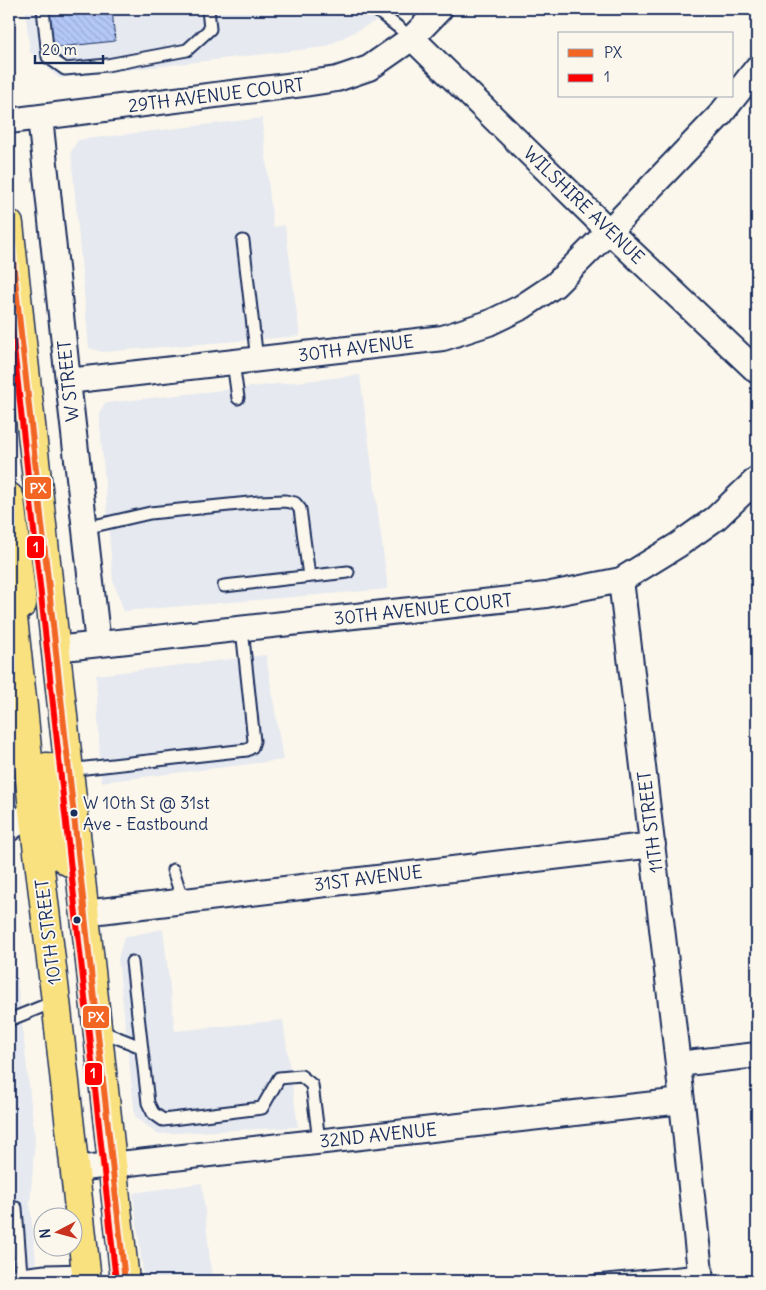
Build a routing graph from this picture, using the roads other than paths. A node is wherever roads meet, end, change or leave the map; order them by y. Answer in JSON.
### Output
{"nodes":[{"id":1,"x":43,"y":9,"type":"edge"},
{"id":2,"x":208,"y":9,"type":"edge"},
{"id":3,"x":375,"y":9,"type":"edge"},
{"id":4,"x":440,"y":9,"type":"edge"},
{"id":5,"x":412,"y":38,"type":"junction"},
{"id":6,"x":757,"y":68,"type":"edge"},
{"id":7,"x":734,"y":97,"type":"edge"},
{"id":8,"x":733,"y":98,"type":"edge"},
{"id":9,"x":40,"y":117,"type":"junction"},
{"id":10,"x":9,"y":121,"type":"edge"},
{"id":11,"x":9,"y":224,"type":"edge"},
{"id":12,"x":609,"y":230,"type":"junction"},
{"id":13,"x":243,"y":241,"type":"dead end"},
{"id":14,"x":257,"y":360,"type":"junction"},
{"id":15,"x":233,"y":362,"type":"junction"},
{"id":16,"x":757,"y":371,"type":"edge"},
{"id":17,"x":68,"y":381,"type":"junction"},
{"id":18,"x":238,"y":398,"type":"dead end"},
{"id":19,"x":757,"y":479,"type":"edge"},
{"id":20,"x":9,"y":498,"type":"edge"},
{"id":21,"x":85,"y":528,"type":"junction"},
{"id":22,"x":348,"y":572,"type":"dead end"},
{"id":23,"x":309,"y":576,"type":"junction"},
{"id":24,"x":621,"y":580,"type":"junction"},
{"id":25,"x":9,"y":582,"type":"edge"},
{"id":26,"x":224,"y":586,"type":"dead end"},
{"id":27,"x":242,"y":629,"type":"junction"},
{"id":28,"x":98,"y":644,"type":"junction"},
{"id":29,"x":55,"y":649,"type":"junction"},
{"id":30,"x":16,"y":708,"type":"edge"},
{"id":31,"x":68,"y":770,"type":"junction"},
{"id":32,"x":33,"y":810,"type":"junction"},
{"id":33,"x":9,"y":829,"type":"edge"},
{"id":34,"x":652,"y":845,"type":"junction"},
{"id":35,"x":80,"y":870,"type":"junction"},
{"id":36,"x":172,"y":870,"type":"dead end"},
{"id":37,"x":183,"y":901,"type":"junction"},
{"id":38,"x":84,"y":913,"type":"junction"},
{"id":39,"x":132,"y":962,"type":"dead end"},
{"id":40,"x":56,"y":1001,"type":"junction"},
{"id":41,"x":9,"y":1020,"type":"edge"},
{"id":42,"x":97,"y":1029,"type":"junction"},
{"id":43,"x":141,"y":1047,"type":"junction"},
{"id":44,"x":757,"y":1055,"type":"edge"},
{"id":45,"x":678,"y":1064,"type":"junction"},
{"id":46,"x":682,"y":1101,"type":"junction"},
{"id":47,"x":319,"y":1141,"type":"junction"},
{"id":48,"x":112,"y":1165,"type":"junction"},
{"id":49,"x":75,"y":1169,"type":"junction"},
{"id":50,"x":16,"y":1208,"type":"dead end"},
{"id":51,"x":9,"y":1275,"type":"edge"},
{"id":52,"x":86,"y":1276,"type":"edge"},
{"id":53,"x":701,"y":1276,"type":"edge"},
{"id":54,"x":21,"y":1278,"type":"edge"},
{"id":55,"x":125,"y":1281,"type":"edge"},
{"id":56,"x":596,"y":1281,"type":"edge"}],
"edges":[{"from":1,"to":2,"type":"lane"},
{"from":3,"to":5,"type":"lane"},
{"from":4,"to":5,"type":"street"},
{"from":5,"to":9,"type":"street","name":"29TH AVENUE COURT"},
{"from":5,"to":12,"type":"street","name":"WILSHIRE AVENUE"},
{"from":6,"to":7,"type":"street","name":"30TH AVENUE"},
{"from":8,"to":12,"type":"street","name":"30TH AVENUE"},
{"from":9,"to":10,"type":"street","name":"29TH AVENUE COURT"},
{"from":9,"to":17,"type":"street","name":"W STREET"},
{"from":11,"to":29,"type":"main road"},
{"from":12,"to":14,"type":"street","name":"30TH AVENUE"},
{"from":12,"to":16,"type":"street","name":"WILSHIRE AVENUE"},
{"from":13,"to":14,"type":"lane"},
{"from":14,"to":15,"type":"street","name":"30TH AVENUE"},
{"from":15,"to":17,"type":"street","name":"30TH AVENUE"},
{"from":15,"to":18,"type":"lane"},
{"from":17,"to":21,"type":"street","name":"W STREET"},
{"from":19,"to":24,"type":"street","name":"30TH AVENUE COURT"},
{"from":20,"to":29,"type":"main road"},
{"from":21,"to":23,"type":"lane"},
{"from":21,"to":28,"type":"street","name":"W STREET"},
{"from":22,"to":23,"type":"lane"},
{"from":23,"to":26,"type":"lane"},
{"from":24,"to":27,"type":"street","name":"30TH AVENUE COURT"},
{"from":24,"to":34,"type":"street","name":"11TH STREET"},
{"from":25,"to":30,"type":"main road","name":"10TH STREET"},
{"from":27,"to":28,"type":"street","name":"30TH AVENUE COURT"},
{"from":27,"to":31,"type":"lane"},
{"from":28,"to":29,"type":"street","name":"30TH AVENUE COURT"},
{"from":29,"to":31,"type":"main road"},
{"from":30,"to":32,"type":"main road","name":"10TH STREET"},
{"from":30,"to":35,"type":"main road"},
{"from":31,"to":35,"type":"main road"},
{"from":32,"to":33,"type":"street"},
{"from":32,"to":40,"type":"main road","name":"10TH STREET"},
{"from":34,"to":37,"type":"street","name":"31ST AVENUE"},
{"from":34,"to":45,"type":"street","name":"11TH STREET"},
{"from":35,"to":38,"type":"main road"},
{"from":36,"to":37,"type":"lane"},
{"from":37,"to":38,"type":"street","name":"31ST AVENUE"},
{"from":38,"to":42,"type":"main road"},
{"from":39,"to":43,"type":"lane"},
{"from":40,"to":41,"type":"lane"},
{"from":40,"to":49,"type":"main road","name":"10TH STREET"},
{"from":42,"to":43,"type":"lane"},
{"from":42,"to":48,"type":"main road"},
{"from":43,"to":47,"type":"lane"},
{"from":44,"to":45,"type":"street"},
{"from":45,"to":46,"type":"street","name":"11TH STREET"},
{"from":46,"to":47,"type":"street","name":"32ND AVENUE"},
{"from":46,"to":53,"type":"street"},
{"from":47,"to":48,"type":"street","name":"32ND AVENUE"},
{"from":48,"to":49,"type":"street","name":"32ND AVENUE"},
{"from":48,"to":55,"type":"main road"},
{"from":49,"to":52,"type":"main road","name":"10TH STREET"},
{"from":50,"to":54,"type":"lane"},
{"from":51,"to":54,"type":"lane"},
{"from":52,"to":54,"type":"lane"},
{"from":53,"to":56,"type":"lane"}]}
